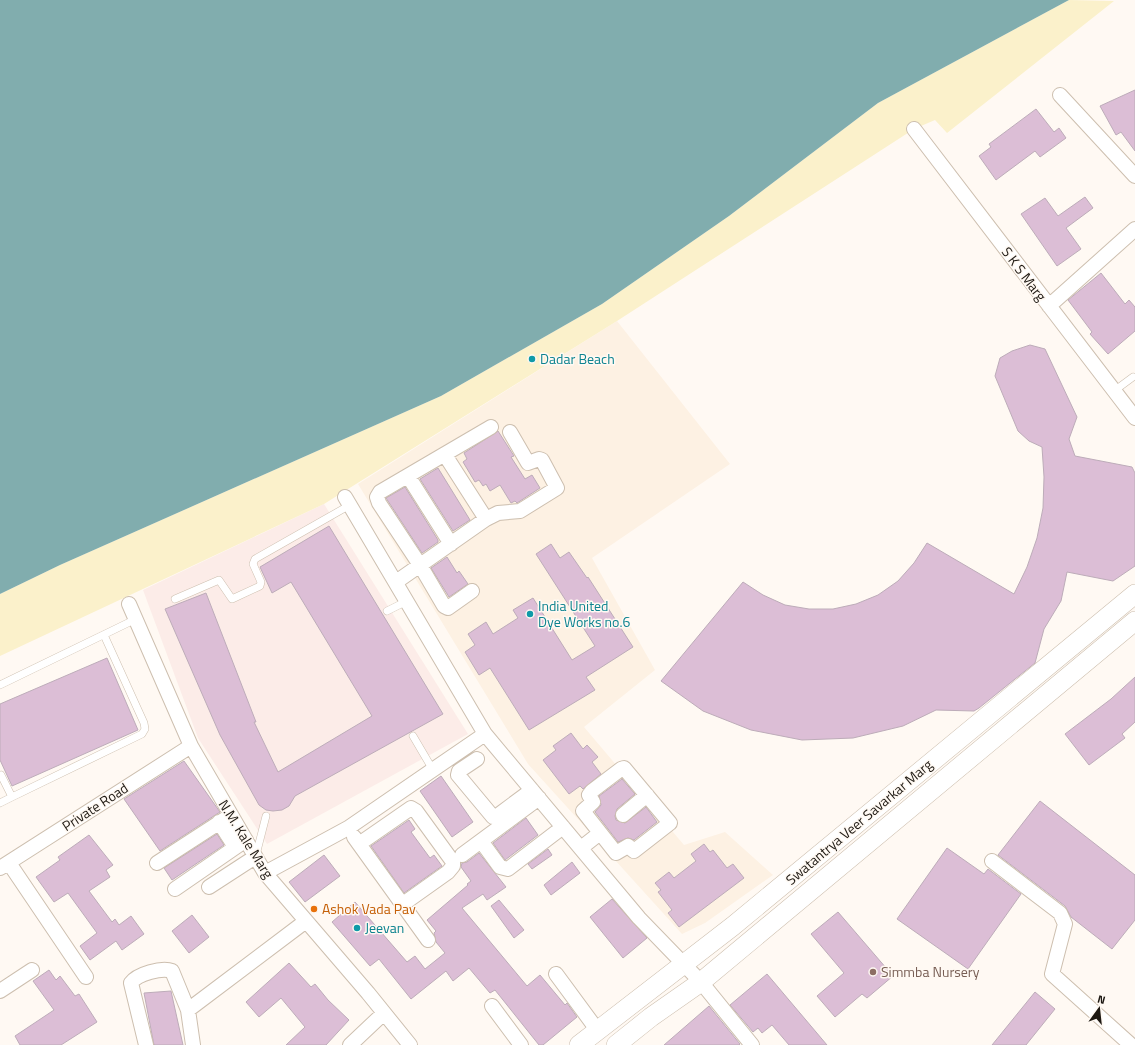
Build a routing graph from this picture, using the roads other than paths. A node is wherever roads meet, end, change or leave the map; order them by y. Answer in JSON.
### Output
{"nodes":[{"id":1,"x":1060,"y":95,"type":"dead end"},
{"id":2,"x":914,"y":128,"type":"dead end"},
{"id":3,"x":1135,"y":176,"type":"edge"},
{"id":4,"x":1135,"y":229,"type":"edge"},
{"id":5,"x":1049,"y":306,"type":"junction"},
{"id":6,"x":1134,"y":377,"type":"dead end"},
{"id":7,"x":1114,"y":391,"type":"junction"},
{"id":8,"x":1135,"y":418,"type":"edge"},
{"id":9,"x":490,"y":427,"type":"dead end"},
{"id":10,"x":510,"y":432,"type":"dead end"},
{"id":11,"x":444,"y":455,"type":"junction"},
{"id":12,"x":408,"y":476,"type":"junction"},
{"id":13,"x":347,"y":501,"type":"joint"},
{"id":14,"x":486,"y":519,"type":"junction"},
{"id":15,"x":451,"y":544,"type":"junction"},
{"id":16,"x":420,"y":565,"type":"junction"},
{"id":17,"x":396,"y":582,"type":"junction"},
{"id":18,"x":472,"y":591,"type":"dead end"},
{"id":19,"x":1135,"y":594,"type":"edge"},
{"id":20,"x":175,"y":599,"type":"dead end"},
{"id":21,"x":407,"y":601,"type":"junction"},
{"id":22,"x":129,"y":604,"type":"dead end"},
{"id":23,"x":388,"y":611,"type":"dead end"},
{"id":24,"x":136,"y":619,"type":"junction"},
{"id":25,"x":1135,"y":621,"type":"edge"},
{"id":26,"x":104,"y":635,"type":"junction"},
{"id":27,"x":0,"y":685,"type":"edge"},
{"id":28,"x":485,"y":734,"type":"junction"},
{"id":29,"x":413,"y":736,"type":"dead end"},
{"id":30,"x":191,"y":746,"type":"junction"},
{"id":31,"x":477,"y":759,"type":"dead end"},
{"id":32,"x":433,"y":770,"type":"junction"},
{"id":33,"x":1,"y":775,"type":"edge"},
{"id":34,"x":536,"y":794,"type":"junction"},
{"id":35,"x":647,"y":794,"type":"junction"},
{"id":36,"x":12,"y":797,"type":"junction"},
{"id":37,"x":0,"y":803,"type":"edge"},
{"id":38,"x":230,"y":815,"type":"junction"},
{"id":39,"x":622,"y":815,"type":"dead end"},
{"id":40,"x":266,"y":816,"type":"dead end"},
{"id":41,"x":218,"y":822,"type":"junction"},
{"id":42,"x":563,"y":827,"type":"junction"},
{"id":43,"x":348,"y":828,"type":"junction"},
{"id":44,"x":600,"y":833,"type":"junction"},
{"id":45,"x":481,"y":841,"type":"junction"},
{"id":46,"x":240,"y":844,"type":"junction"},
{"id":47,"x":359,"y":844,"type":"junction"},
{"id":48,"x":581,"y":848,"type":"junction"},
{"id":49,"x":462,"y":855,"type":"dead end"},
{"id":50,"x":255,"y":857,"type":"junction"},
{"id":51,"x":992,"y":861,"type":"dead end"},
{"id":52,"x":157,"y":863,"type":"dead end"},
{"id":53,"x":4,"y":865,"type":"edge"},
{"id":54,"x":265,"y":873,"type":"junction"},
{"id":55,"x":209,"y":887,"type":"dead end"},
{"id":56,"x":175,"y":889,"type":"dead end"},
{"id":57,"x":403,"y":904,"type":"junction"},
{"id":58,"x":306,"y":922,"type":"junction"},
{"id":59,"x":428,"y":940,"type":"dead end"},
{"id":60,"x":683,"y":965,"type":"junction"},
{"id":61,"x":32,"y":970,"type":"dead end"},
{"id":62,"x":556,"y":974,"type":"dead end"},
{"id":63,"x":86,"y":977,"type":"dead end"},
{"id":64,"x":701,"y":982,"type":"junction"},
{"id":65,"x":0,"y":991,"type":"edge"},
{"id":66,"x":492,"y":1006,"type":"dead end"},
{"id":67,"x":188,"y":1010,"type":"junction"},
{"id":68,"x":384,"y":1013,"type":"junction"},
{"id":69,"x":598,"y":1031,"type":"junction"},
{"id":70,"x":360,"y":1039,"type":"edge"},
{"id":71,"x":624,"y":1043,"type":"edge"},
{"id":72,"x":146,"y":1045,"type":"edge"},
{"id":73,"x":193,"y":1045,"type":"edge"},
{"id":74,"x":410,"y":1045,"type":"edge"},
{"id":75,"x":521,"y":1045,"type":"edge"},
{"id":76,"x":579,"y":1045,"type":"edge"},
{"id":77,"x":752,"y":1045,"type":"edge"},
{"id":78,"x":1131,"y":1045,"type":"edge"}],
"edges":[{"from":1,"to":3,"type":"street"},
{"from":2,"to":5,"type":"street","name":"S K S Marg"},
{"from":4,"to":5,"type":"street"},
{"from":5,"to":7,"type":"street","name":"S K S Marg"},
{"from":6,"to":7,"type":"lane"},
{"from":7,"to":8,"type":"street","name":"S K S Marg"},
{"from":9,"to":11,"type":"street"},
{"from":10,"to":14,"type":"street"},
{"from":11,"to":12,"type":"street"},
{"from":11,"to":14,"type":"street"},
{"from":12,"to":15,"type":"street"},
{"from":12,"to":16,"type":"street"},
{"from":13,"to":17,"type":"street"},
{"from":13,"to":20,"type":"lane"},
{"from":14,"to":15,"type":"street"},
{"from":15,"to":16,"type":"street"},
{"from":16,"to":17,"type":"street"},
{"from":16,"to":18,"type":"street"},
{"from":17,"to":21,"type":"street"},
{"from":19,"to":60,"type":"main road","name":"Swatantrya Veer Savarkar Marg"},
{"from":21,"to":23,"type":"lane"},
{"from":21,"to":28,"type":"street"},
{"from":22,"to":24,"type":"street","name":"N.M. Kale Marg"},
{"from":24,"to":26,"type":"lane"},
{"from":24,"to":30,"type":"street","name":"N.M. Kale Marg"},
{"from":25,"to":64,"type":"main road","name":"Swatantrya Veer Savarkar Marg"},
{"from":26,"to":27,"type":"lane"},
{"from":26,"to":36,"type":"lane"},
{"from":28,"to":32,"type":"street"},
{"from":28,"to":34,"type":"street"},
{"from":29,"to":32,"type":"lane"},
{"from":30,"to":38,"type":"street","name":"N.M. Kale Marg"},
{"from":30,"to":53,"type":"street","name":"Private Road"},
{"from":31,"to":34,"type":"street"},
{"from":32,"to":43,"type":"street"},
{"from":33,"to":36,"type":"lane"},
{"from":34,"to":42,"type":"street"},
{"from":34,"to":45,"type":"street"},
{"from":35,"to":39,"type":"street"},
{"from":35,"to":44,"type":"street"},
{"from":35,"to":44,"type":"street"},
{"from":36,"to":37,"type":"lane"},
{"from":38,"to":41,"type":"street"},
{"from":38,"to":46,"type":"street","name":"N.M. Kale Marg"},
{"from":40,"to":50,"type":"lane"},
{"from":41,"to":46,"type":"street"},
{"from":41,"to":52,"type":"street"},
{"from":42,"to":45,"type":"street"},
{"from":42,"to":48,"type":"street"},
{"from":43,"to":47,"type":"street"},
{"from":43,"to":54,"type":"street"},
{"from":44,"to":48,"type":"street"},
{"from":45,"to":49,"type":"street"},
{"from":46,"to":50,"type":"street","name":"N.M. Kale Marg"},
{"from":46,"to":56,"type":"street"},
{"from":47,"to":57,"type":"street"},
{"from":47,"to":57,"type":"street"},
{"from":48,"to":60,"type":"street"},
{"from":50,"to":54,"type":"street","name":"N.M. Kale Marg"},
{"from":50,"to":55,"type":"street"},
{"from":51,"to":78,"type":"street"},
{"from":53,"to":63,"type":"street"},
{"from":54,"to":58,"type":"street","name":"N.M. Kale Marg"},
{"from":57,"to":59,"type":"street"},
{"from":58,"to":67,"type":"street"},
{"from":58,"to":68,"type":"street","name":"N.M. Kale Marg"},
{"from":60,"to":64,"type":"street"},
{"from":60,"to":69,"type":"main road","name":"Swatantrya Veer Savarkar Marg"},
{"from":61,"to":65,"type":"street"},
{"from":62,"to":69,"type":"street"},
{"from":64,"to":71,"type":"main road","name":"Swatantrya Veer Savarkar Marg"},
{"from":64,"to":77,"type":"street"},
{"from":66,"to":75,"type":"street"},
{"from":67,"to":72,"type":"street"},
{"from":67,"to":73,"type":"street"},
{"from":68,"to":70,"type":"street"},
{"from":68,"to":74,"type":"street","name":"N.M. Kale Marg"},
{"from":69,"to":76,"type":"main road","name":"Swatantrya Veer Savarkar Marg"}]}
